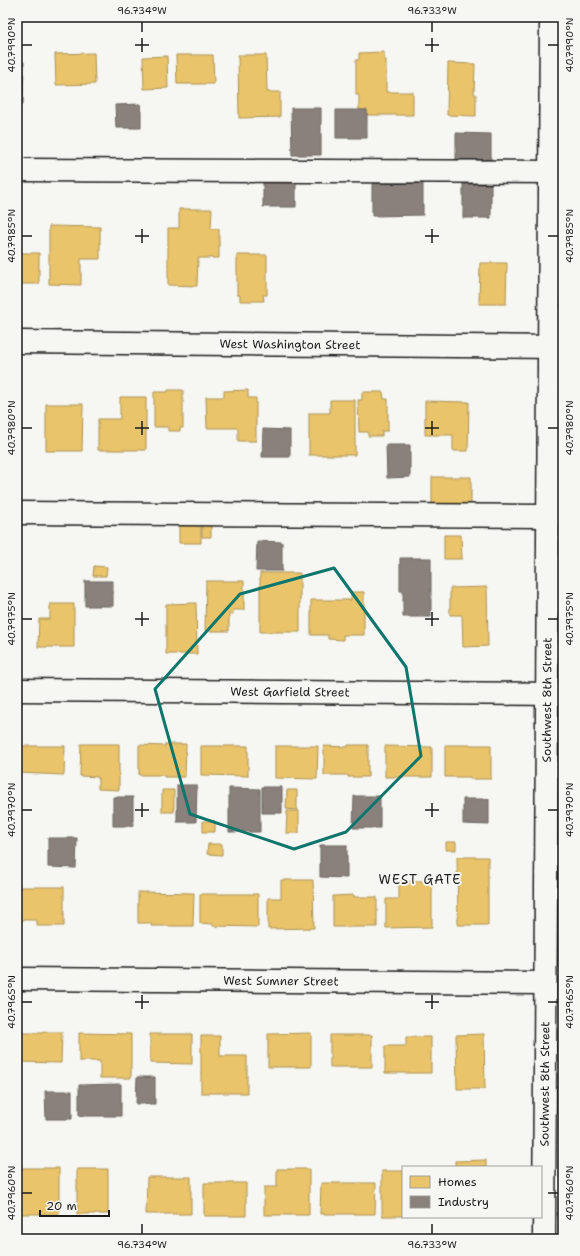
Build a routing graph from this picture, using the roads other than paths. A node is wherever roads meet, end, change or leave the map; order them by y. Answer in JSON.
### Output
{"nodes":[{"id":1,"x":550,"y":17,"type":"edge"},
{"id":2,"x":17,"y":170,"type":"edge"},
{"id":3,"x":556,"y":172,"type":"edge"},
{"id":4,"x":17,"y":342,"type":"edge"},
{"id":5,"x":556,"y":347,"type":"edge"},
{"id":6,"x":17,"y":514,"type":"edge"},
{"id":7,"x":548,"y":516,"type":"junction"},
{"id":8,"x":17,"y":690,"type":"edge"},
{"id":9,"x":555,"y":694,"type":"edge"},
{"id":10,"x":17,"y":979,"type":"edge"},
{"id":11,"x":545,"y":983,"type":"junction"},
{"id":12,"x":544,"y":1239,"type":"edge"}],
"edges":[{"from":1,"to":3,"type":"street","name":"Southwest 8th Street"},
{"from":2,"to":3,"type":"street"},
{"from":3,"to":5,"type":"street","name":"Southwest 8th Street"},
{"from":4,"to":5,"type":"street","name":"West Washington Street"},
{"from":5,"to":7,"type":"street","name":"Southwest 8th Street"},
{"from":6,"to":7,"type":"street"},
{"from":7,"to":9,"type":"street","name":"Southwest 8th Street"},
{"from":8,"to":9,"type":"street","name":"West Garfield Street"},
{"from":9,"to":11,"type":"street","name":"Southwest 8th Street"},
{"from":10,"to":11,"type":"street","name":"West Sumner Street"},
{"from":11,"to":12,"type":"street","name":"Southwest 8th Street"}]}
